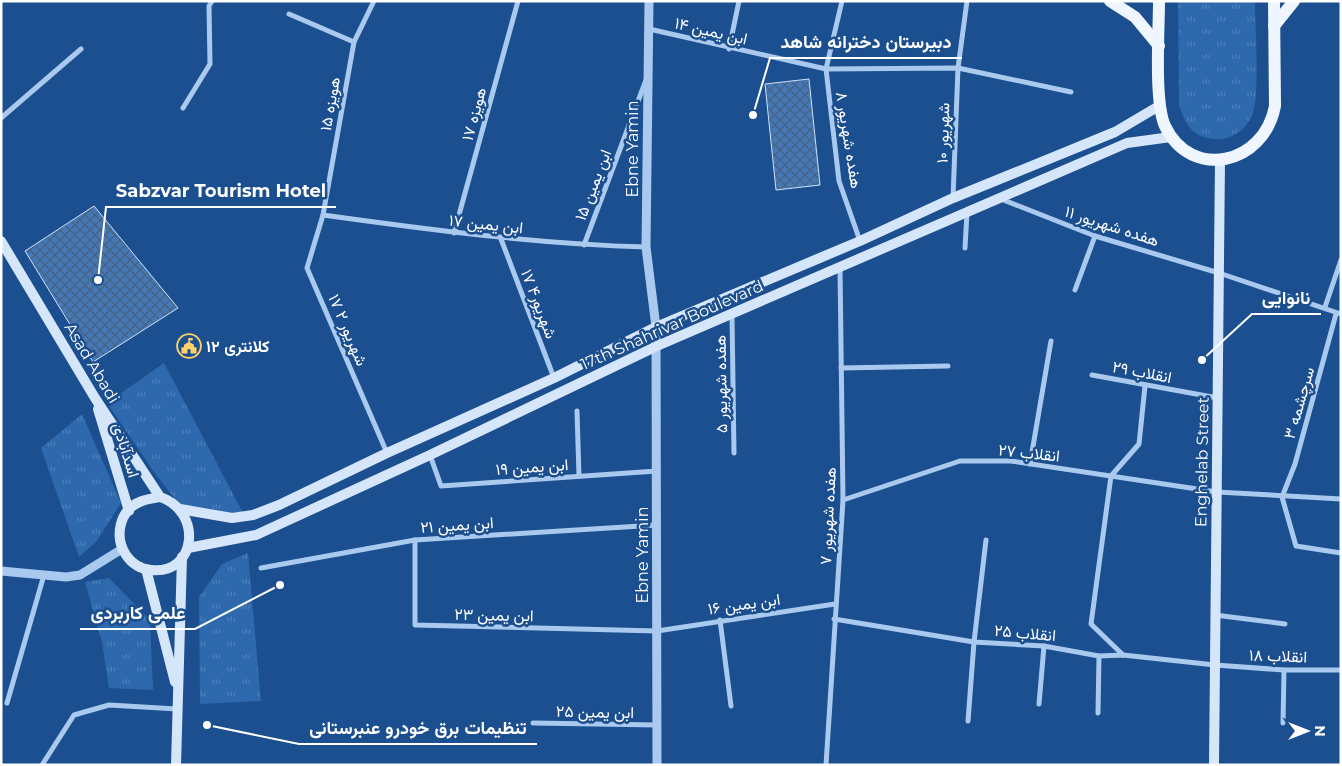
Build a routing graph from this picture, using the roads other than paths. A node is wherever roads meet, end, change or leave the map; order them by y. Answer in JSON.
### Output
{"nodes":[{"id":1,"x":212,"y":1,"type":"edge"},
{"id":2,"x":374,"y":1,"type":"edge"},
{"id":3,"x":518,"y":1,"type":"edge"},
{"id":4,"x":649,"y":1,"type":"edge"},
{"id":5,"x":739,"y":1,"type":"edge"},
{"id":6,"x":842,"y":1,"type":"edge"},
{"id":7,"x":967,"y":1,"type":"edge"},
{"id":8,"x":1110,"y":1,"type":"edge"},
{"id":9,"x":1159,"y":1,"type":"edge"},
{"id":10,"x":1274,"y":1,"type":"edge"},
{"id":11,"x":1294,"y":1,"type":"edge"},
{"id":12,"x":289,"y":14,"type":"dead end"},
{"id":13,"x":1274,"y":26,"type":"junction"},
{"id":14,"x":649,"y":29,"type":"junction"},
{"id":15,"x":354,"y":42,"type":"junction"},
{"id":16,"x":1159,"y":46,"type":"junction"},
{"id":17,"x":81,"y":49,"type":"dead end"},
{"id":18,"x":728,"y":49,"type":"junction"},
{"id":19,"x":958,"y":68,"type":"junction"},
{"id":20,"x":826,"y":69,"type":"junction"},
{"id":21,"x":647,"y":77,"type":"junction"},
{"id":22,"x":1071,"y":92,"type":"dead end"},
{"id":23,"x":1160,"y":106,"type":"junction"},
{"id":24,"x":183,"y":108,"type":"dead end"},
{"id":25,"x":1,"y":118,"type":"edge"},
{"id":26,"x":1171,"y":137,"type":"junction"},
{"id":27,"x":1220,"y":159,"type":"junction"},
{"id":28,"x":953,"y":198,"type":"junction"},
{"id":29,"x":999,"y":199,"type":"junction"},
{"id":30,"x":967,"y":213,"type":"junction"},
{"id":31,"x":324,"y":215,"type":"junction"},
{"id":32,"x":454,"y":233,"type":"junction"},
{"id":33,"x":1095,"y":236,"type":"junction"},
{"id":34,"x":501,"y":239,"type":"junction"},
{"id":35,"x":1,"y":241,"type":"edge"},
{"id":36,"x":860,"y":241,"type":"junction"},
{"id":37,"x":584,"y":246,"type":"junction"},
{"id":38,"x":646,"y":247,"type":"junction"},
{"id":39,"x":965,"y":248,"type":"dead end"},
{"id":40,"x":1341,"y":260,"type":"edge"},
{"id":41,"x":840,"y":268,"type":"junction"},
{"id":42,"x":1219,"y":273,"type":"junction"},
{"id":43,"x":1075,"y":290,"type":"dead end"},
{"id":44,"x":1325,"y":307,"type":"junction"},
{"id":45,"x":732,"y":313,"type":"junction"},
{"id":46,"x":1339,"y":314,"type":"edge"},
{"id":47,"x":656,"y":327,"type":"junction"},
{"id":48,"x":1051,"y":341,"type":"dead end"},
{"id":49,"x":657,"y":346,"type":"junction"},
{"id":50,"x":948,"y":366,"type":"dead end"},
{"id":51,"x":841,"y":368,"type":"junction"},
{"id":52,"x":1092,"y":375,"type":"dead end"},
{"id":53,"x":554,"y":378,"type":"junction"},
{"id":54,"x":1145,"y":386,"type":"junction"},
{"id":55,"x":95,"y":398,"type":"junction"},
{"id":56,"x":1218,"y":398,"type":"junction"},
{"id":57,"x":577,"y":411,"type":"dead end"},
{"id":58,"x":387,"y":453,"type":"junction"},
{"id":59,"x":734,"y":454,"type":"dead end"},
{"id":60,"x":430,"y":455,"type":"junction"},
{"id":61,"x":1030,"y":464,"type":"junction"},
{"id":62,"x":657,"y":471,"type":"junction"},
{"id":63,"x":578,"y":476,"type":"junction"},
{"id":64,"x":1111,"y":476,"type":"junction"},
{"id":65,"x":1217,"y":492,"type":"junction"},
{"id":66,"x":160,"y":497,"type":"junction"},
{"id":67,"x":1282,"y":497,"type":"junction"},
{"id":68,"x":1341,"y":499,"type":"edge"},
{"id":69,"x":843,"y":500,"type":"junction"},
{"id":70,"x":180,"y":509,"type":"junction"},
{"id":71,"x":129,"y":511,"type":"junction"},
{"id":72,"x":657,"y":525,"type":"junction"},
{"id":73,"x":415,"y":540,"type":"junction"},
{"id":74,"x":986,"y":540,"type":"dead end"},
{"id":75,"x":188,"y":548,"type":"junction"},
{"id":76,"x":122,"y":549,"type":"junction"},
{"id":77,"x":1341,"y":553,"type":"edge"},
{"id":78,"x":182,"y":558,"type":"junction"},
{"id":79,"x":261,"y":568,"type":"dead end"},
{"id":80,"x":146,"y":569,"type":"junction"},
{"id":81,"x":1,"y":571,"type":"edge"},
{"id":82,"x":44,"y":575,"type":"junction"},
{"id":83,"x":835,"y":604,"type":"junction"},
{"id":84,"x":1215,"y":615,"type":"junction"},
{"id":85,"x":834,"y":619,"type":"junction"},
{"id":86,"x":720,"y":620,"type":"junction"},
{"id":87,"x":1285,"y":624,"type":"dead end"},
{"id":88,"x":657,"y":631,"type":"junction"},
{"id":89,"x":974,"y":642,"type":"junction"},
{"id":90,"x":1044,"y":646,"type":"junction"},
{"id":91,"x":1123,"y":655,"type":"junction"},
{"id":92,"x":1099,"y":656,"type":"junction"},
{"id":93,"x":1215,"y":665,"type":"junction"},
{"id":94,"x":1284,"y":670,"type":"junction"},
{"id":95,"x":1341,"y":670,"type":"edge"},
{"id":96,"x":178,"y":696,"type":"junction"},
{"id":97,"x":7,"y":703,"type":"dead end"},
{"id":98,"x":1039,"y":704,"type":"dead end"},
{"id":99,"x":731,"y":706,"type":"dead end"},
{"id":100,"x":177,"y":708,"type":"junction"},
{"id":101,"x":1098,"y":713,"type":"dead end"},
{"id":102,"x":968,"y":721,"type":"dead end"},
{"id":103,"x":1283,"y":722,"type":"dead end"},
{"id":104,"x":533,"y":723,"type":"dead end"},
{"id":105,"x":657,"y":725,"type":"junction"},
{"id":106,"x":42,"y":765,"type":"edge"},
{"id":107,"x":176,"y":765,"type":"edge"},
{"id":108,"x":657,"y":765,"type":"edge"},
{"id":109,"x":826,"y":765,"type":"edge"},
{"id":110,"x":1214,"y":765,"type":"edge"}],
"edges":[{"from":1,"to":24,"type":"street"},
{"from":2,"to":15,"type":"street","name":"هویزه ۱۵"},
{"from":3,"to":32,"type":"street","name":"هویزه ۱۷"},
{"from":4,"to":14,"type":"street","name":"Ebne Yamin"},
{"from":5,"to":18,"type":"street"},
{"from":6,"to":20,"type":"street","name":"هفده شهریور ۸"},
{"from":7,"to":19,"type":"street","name":"شهریور ۱۰"},
{"from":8,"to":16,"type":"main road"},
{"from":9,"to":16,"type":"main road"},
{"from":10,"to":13,"type":"main road"},
{"from":11,"to":13,"type":"main road"},
{"from":12,"to":15,"type":"street"},
{"from":13,"to":27,"type":"main road"},
{"from":14,"to":18,"type":"street","name":"ابن یمین ۱۴"},
{"from":14,"to":21,"type":"street","name":"Ebne Yamin"},
{"from":15,"to":31,"type":"street","name":"هویزه ۱۵"},
{"from":16,"to":23,"type":"main road"},
{"from":17,"to":25,"type":"street"},
{"from":18,"to":20,"type":"street","name":"ابن یمین ۱۴"},
{"from":19,"to":20,"type":"street","name":"ابن یمین ۱۴"},
{"from":19,"to":22,"type":"street","name":"ابن یمین ۱۴"},
{"from":19,"to":28,"type":"street","name":"شهریور ۱۰"},
{"from":20,"to":36,"type":"street","name":"هفده شهریور ۸"},
{"from":21,"to":37,"type":"street","name":"ابن یمین ۱۵"},
{"from":21,"to":38,"type":"street","name":"Ebne Yamin"},
{"from":23,"to":26,"type":"main road"},
{"from":23,"to":28,"type":"main road","name":"17th Shahrivar Boulevard"},
{"from":26,"to":27,"type":"main road"},
{"from":26,"to":29,"type":"main road","name":"17th Shahrivar Boulevard"},
{"from":27,"to":42,"type":"main road","name":"Enghelab Street"},
{"from":28,"to":36,"type":"main road","name":"17th Shahrivar Boulevard"},
{"from":29,"to":30,"type":"main road","name":"17th Shahrivar Boulevard"},
{"from":29,"to":33,"type":"street","name":"هفده شهریور ۱۱"},
{"from":30,"to":39,"type":"street"},
{"from":30,"to":41,"type":"main road","name":"17th Shahrivar Boulevard"},
{"from":31,"to":32,"type":"street","name":"ابن یمین ۱۷"},
{"from":31,"to":58,"type":"street","name":"۱۷ شهریور ۲"},
{"from":32,"to":34,"type":"street","name":"ابن یمین ۱۷"},
{"from":33,"to":42,"type":"street","name":"هفده شهریور ۱۱"},
{"from":33,"to":43,"type":"street"},
{"from":34,"to":37,"type":"street","name":"ابن یمین ۱۷"},
{"from":34,"to":53,"type":"street","name":"۱۷ شهریور۴"},
{"from":35,"to":55,"type":"main road","name":"Asad Abadi"},
{"from":36,"to":47,"type":"main road","name":"17th Shahrivar Boulevard"},
{"from":37,"to":38,"type":"street","name":"ابن یمین ۱۷"},
{"from":38,"to":47,"type":"street","name":"Ebne Yamin"},
{"from":40,"to":44,"type":"street"},
{"from":41,"to":45,"type":"main road","name":"17th Shahrivar Boulevard"},
{"from":41,"to":51,"type":"street","name":"هفده شهریور ۷"},
{"from":42,"to":44,"type":"street","name":"هفده شهریور ۱۱"},
{"from":42,"to":56,"type":"main road","name":"Enghelab Street"},
{"from":44,"to":46,"type":"street","name":"هفده شهریور ۱۱"},
{"from":45,"to":49,"type":"main road","name":"17th Shahrivar Boulevard"},
{"from":45,"to":59,"type":"street","name":"هفده شهریور ۵"},
{"from":46,"to":67,"type":"street","name":"سرچشمه ۳"},
{"from":47,"to":49,"type":"street","name":"Ebne Yamin"},
{"from":47,"to":53,"type":"main road","name":"17th Shahrivar Boulevard"},
{"from":48,"to":61,"type":"street"},
{"from":49,"to":60,"type":"main road","name":"17th Shahrivar Boulevard"},
{"from":49,"to":62,"type":"street","name":"Ebne Yamin"},
{"from":50,"to":51,"type":"street"},
{"from":51,"to":69,"type":"street","name":"هفده شهریور ۷"},
{"from":52,"to":54,"type":"street","name":"انقلاب ۲۹"},
{"from":53,"to":58,"type":"main road","name":"17th Shahrivar Boulevard"},
{"from":54,"to":56,"type":"street","name":"انقلاب ۲۹"},
{"from":54,"to":64,"type":"street"},
{"from":55,"to":66,"type":"main road","name":"Asad Abadi"},
{"from":55,"to":71,"type":"main road","name":"اسدآبادی"},
{"from":56,"to":65,"type":"main road","name":"Enghelab Street"},
{"from":57,"to":63,"type":"street"},
{"from":58,"to":70,"type":"main road","name":"17th Shahrivar Boulevard"},
{"from":60,"to":63,"type":"street","name":"ابن یمین ۱۹"},
{"from":60,"to":75,"type":"main road","name":"17th Shahrivar Boulevard"},
{"from":61,"to":64,"type":"street","name":"انقلاب ۲۷"},
{"from":61,"to":69,"type":"street","name":"انقلاب ۲۷"},
{"from":62,"to":63,"type":"street","name":"ابن یمین ۱۹"},
{"from":62,"to":72,"type":"street","name":"Ebne Yamin"},
{"from":64,"to":65,"type":"street","name":"انقلاب ۲۷"},
{"from":64,"to":91,"type":"street"},
{"from":65,"to":67,"type":"street","name":"انقلاب ۲۷"},
{"from":65,"to":84,"type":"main road","name":"Enghelab Street"},
{"from":66,"to":70,"type":"main road"},
{"from":66,"to":71,"type":"main road"},
{"from":67,"to":68,"type":"street","name":"انقلاب ۲۷"},
{"from":67,"to":77,"type":"street"},
{"from":69,"to":83,"type":"street","name":"هفده شهریور ۷"},
{"from":70,"to":75,"type":"main road"},
{"from":71,"to":76,"type":"main road"},
{"from":72,"to":73,"type":"street","name":"ابن یمین ۲۱"},
{"from":72,"to":88,"type":"street","name":"Ebne Yamin"},
{"from":73,"to":79,"type":"street","name":"ابن یمین ۲۱"},
{"from":73,"to":88,"type":"street","name":"ابن یمین ۲۳"},
{"from":74,"to":89,"type":"street"},
{"from":75,"to":78,"type":"main road"},
{"from":76,"to":80,"type":"main road"},
{"from":76,"to":82,"type":"street"},
{"from":78,"to":80,"type":"main road"},
{"from":78,"to":96,"type":"main road"},
{"from":80,"to":96,"type":"main road"},
{"from":81,"to":82,"type":"street"},
{"from":82,"to":97,"type":"street"},
{"from":83,"to":85,"type":"street","name":"هفده شهریور ۷"},
{"from":83,"to":86,"type":"street","name":"ابن یمین ۱۶"},
{"from":84,"to":87,"type":"street"},
{"from":84,"to":93,"type":"main road","name":"Enghelab Street"},
{"from":85,"to":89,"type":"street","name":"انقلاب ۲۵"},
{"from":85,"to":109,"type":"street","name":"هفده شهریور ۷"},
{"from":86,"to":88,"type":"street","name":"ابن یمین ۱۶"},
{"from":86,"to":99,"type":"street"},
{"from":88,"to":105,"type":"street","name":"Ebne Yamin"},
{"from":89,"to":90,"type":"street","name":"انقلاب ۲۵"},
{"from":89,"to":102,"type":"street"},
{"from":90,"to":92,"type":"street","name":"انقلاب ۲۵"},
{"from":90,"to":98,"type":"street"},
{"from":91,"to":92,"type":"street","name":"انقلاب ۲۵"},
{"from":91,"to":93,"type":"street","name":"انقلاب ۲۵"},
{"from":92,"to":101,"type":"street"},
{"from":93,"to":94,"type":"street","name":"انقلاب ۱۸"},
{"from":93,"to":110,"type":"main road","name":"Enghelab Street"},
{"from":94,"to":95,"type":"street","name":"انقلاب ۱۸"},
{"from":94,"to":103,"type":"street"},
{"from":96,"to":100,"type":"main road"},
{"from":100,"to":106,"type":"street"},
{"from":100,"to":107,"type":"main road"},
{"from":104,"to":105,"type":"street","name":"ابن یمین ۲۵"},
{"from":105,"to":108,"type":"street","name":"Ebne Yamin"}]}
